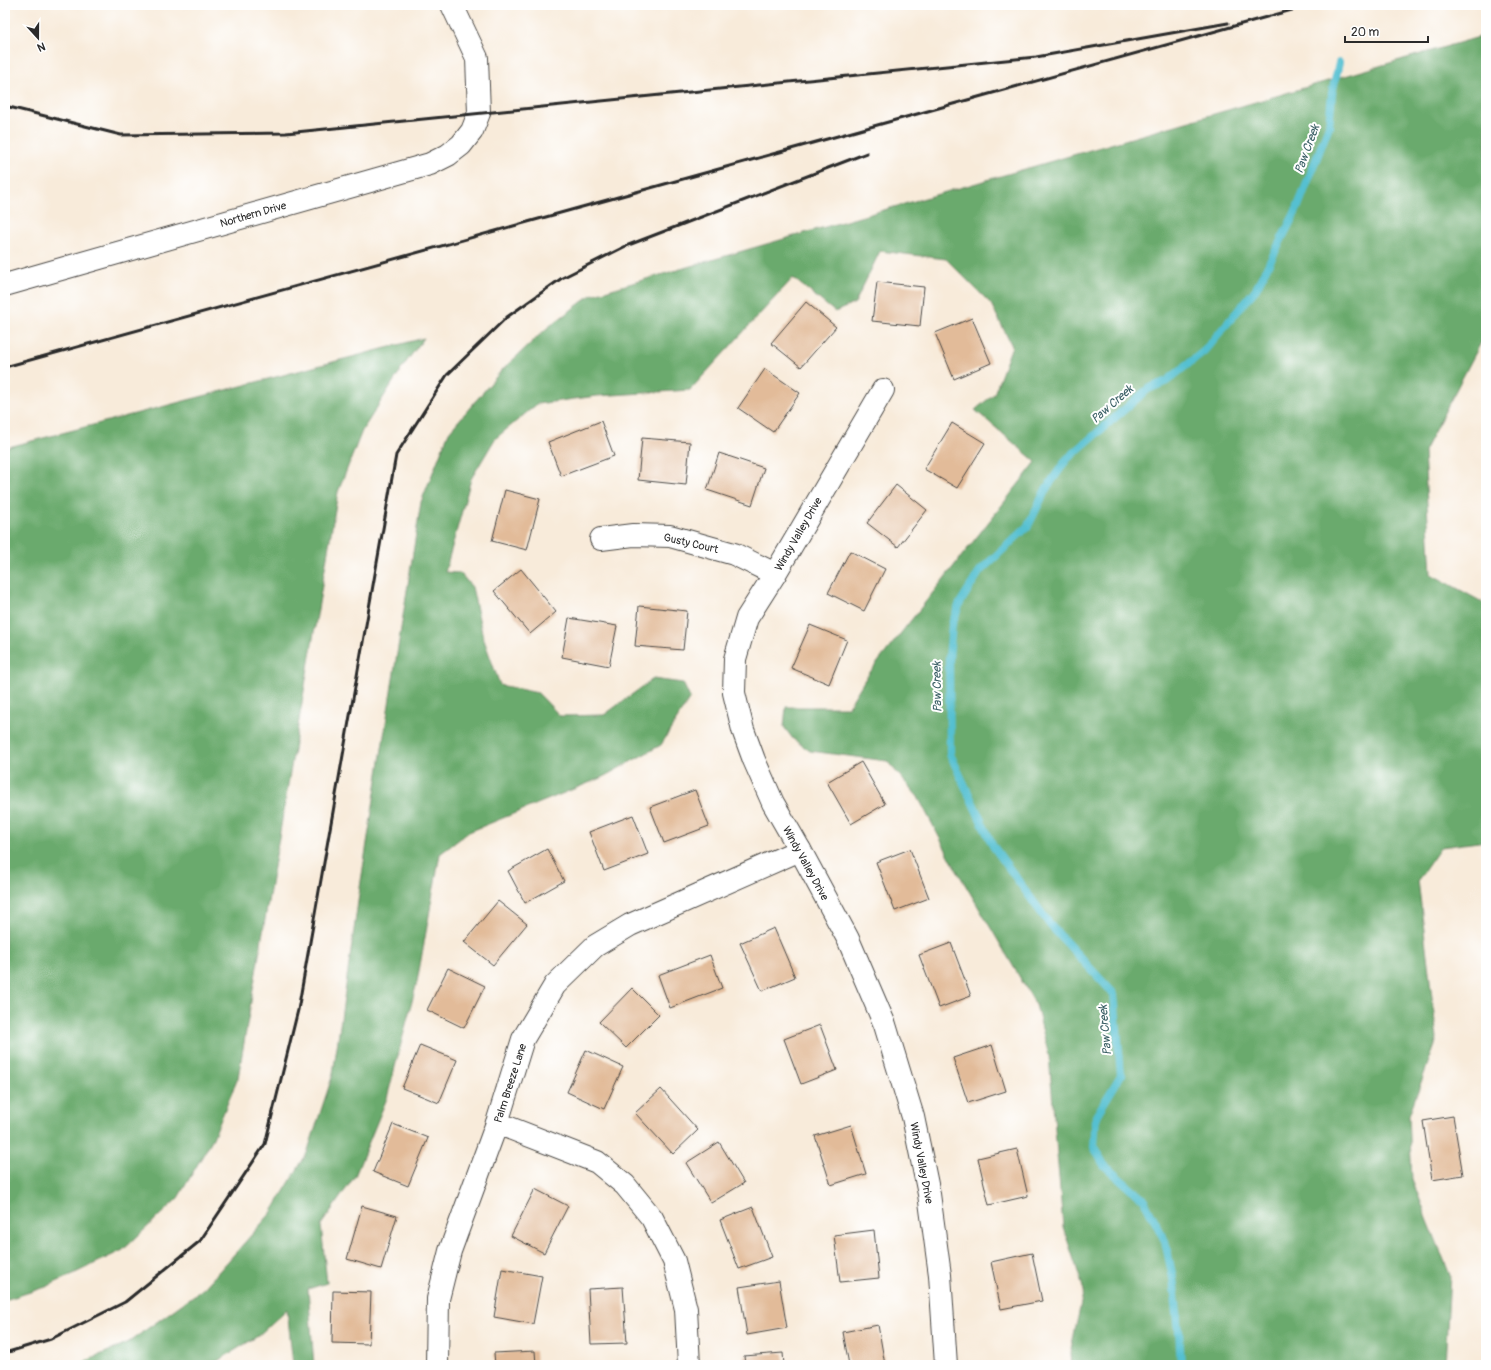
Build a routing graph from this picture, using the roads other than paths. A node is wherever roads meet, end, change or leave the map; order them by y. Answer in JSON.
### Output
{"nodes":[{"id":1,"x":452,"y":5,"type":"edge"},
{"id":2,"x":5,"y":285,"type":"edge"},
{"id":3,"x":883,"y":390,"type":"dead end"},
{"id":4,"x":601,"y":539,"type":"dead end"},
{"id":5,"x":775,"y":574,"type":"junction"},
{"id":6,"x":800,"y":850,"type":"junction"},
{"id":7,"x":497,"y":1122,"type":"junction"},
{"id":8,"x":437,"y":1365,"type":"edge"},
{"id":9,"x":689,"y":1365,"type":"edge"},
{"id":10,"x":946,"y":1365,"type":"edge"}],
"edges":[{"from":1,"to":2,"type":"street","name":"Northern Drive"},
{"from":3,"to":5,"type":"street","name":"Windy Valley Drive"},
{"from":4,"to":5,"type":"street","name":"Gusty Court"},
{"from":5,"to":6,"type":"street","name":"Windy Valley Drive"},
{"from":6,"to":7,"type":"street","name":"Palm Breeze Lane"},
{"from":6,"to":10,"type":"street","name":"Windy Valley Drive"},
{"from":7,"to":8,"type":"street","name":"Palm Breeze Lane"},
{"from":7,"to":9,"type":"street"}]}
